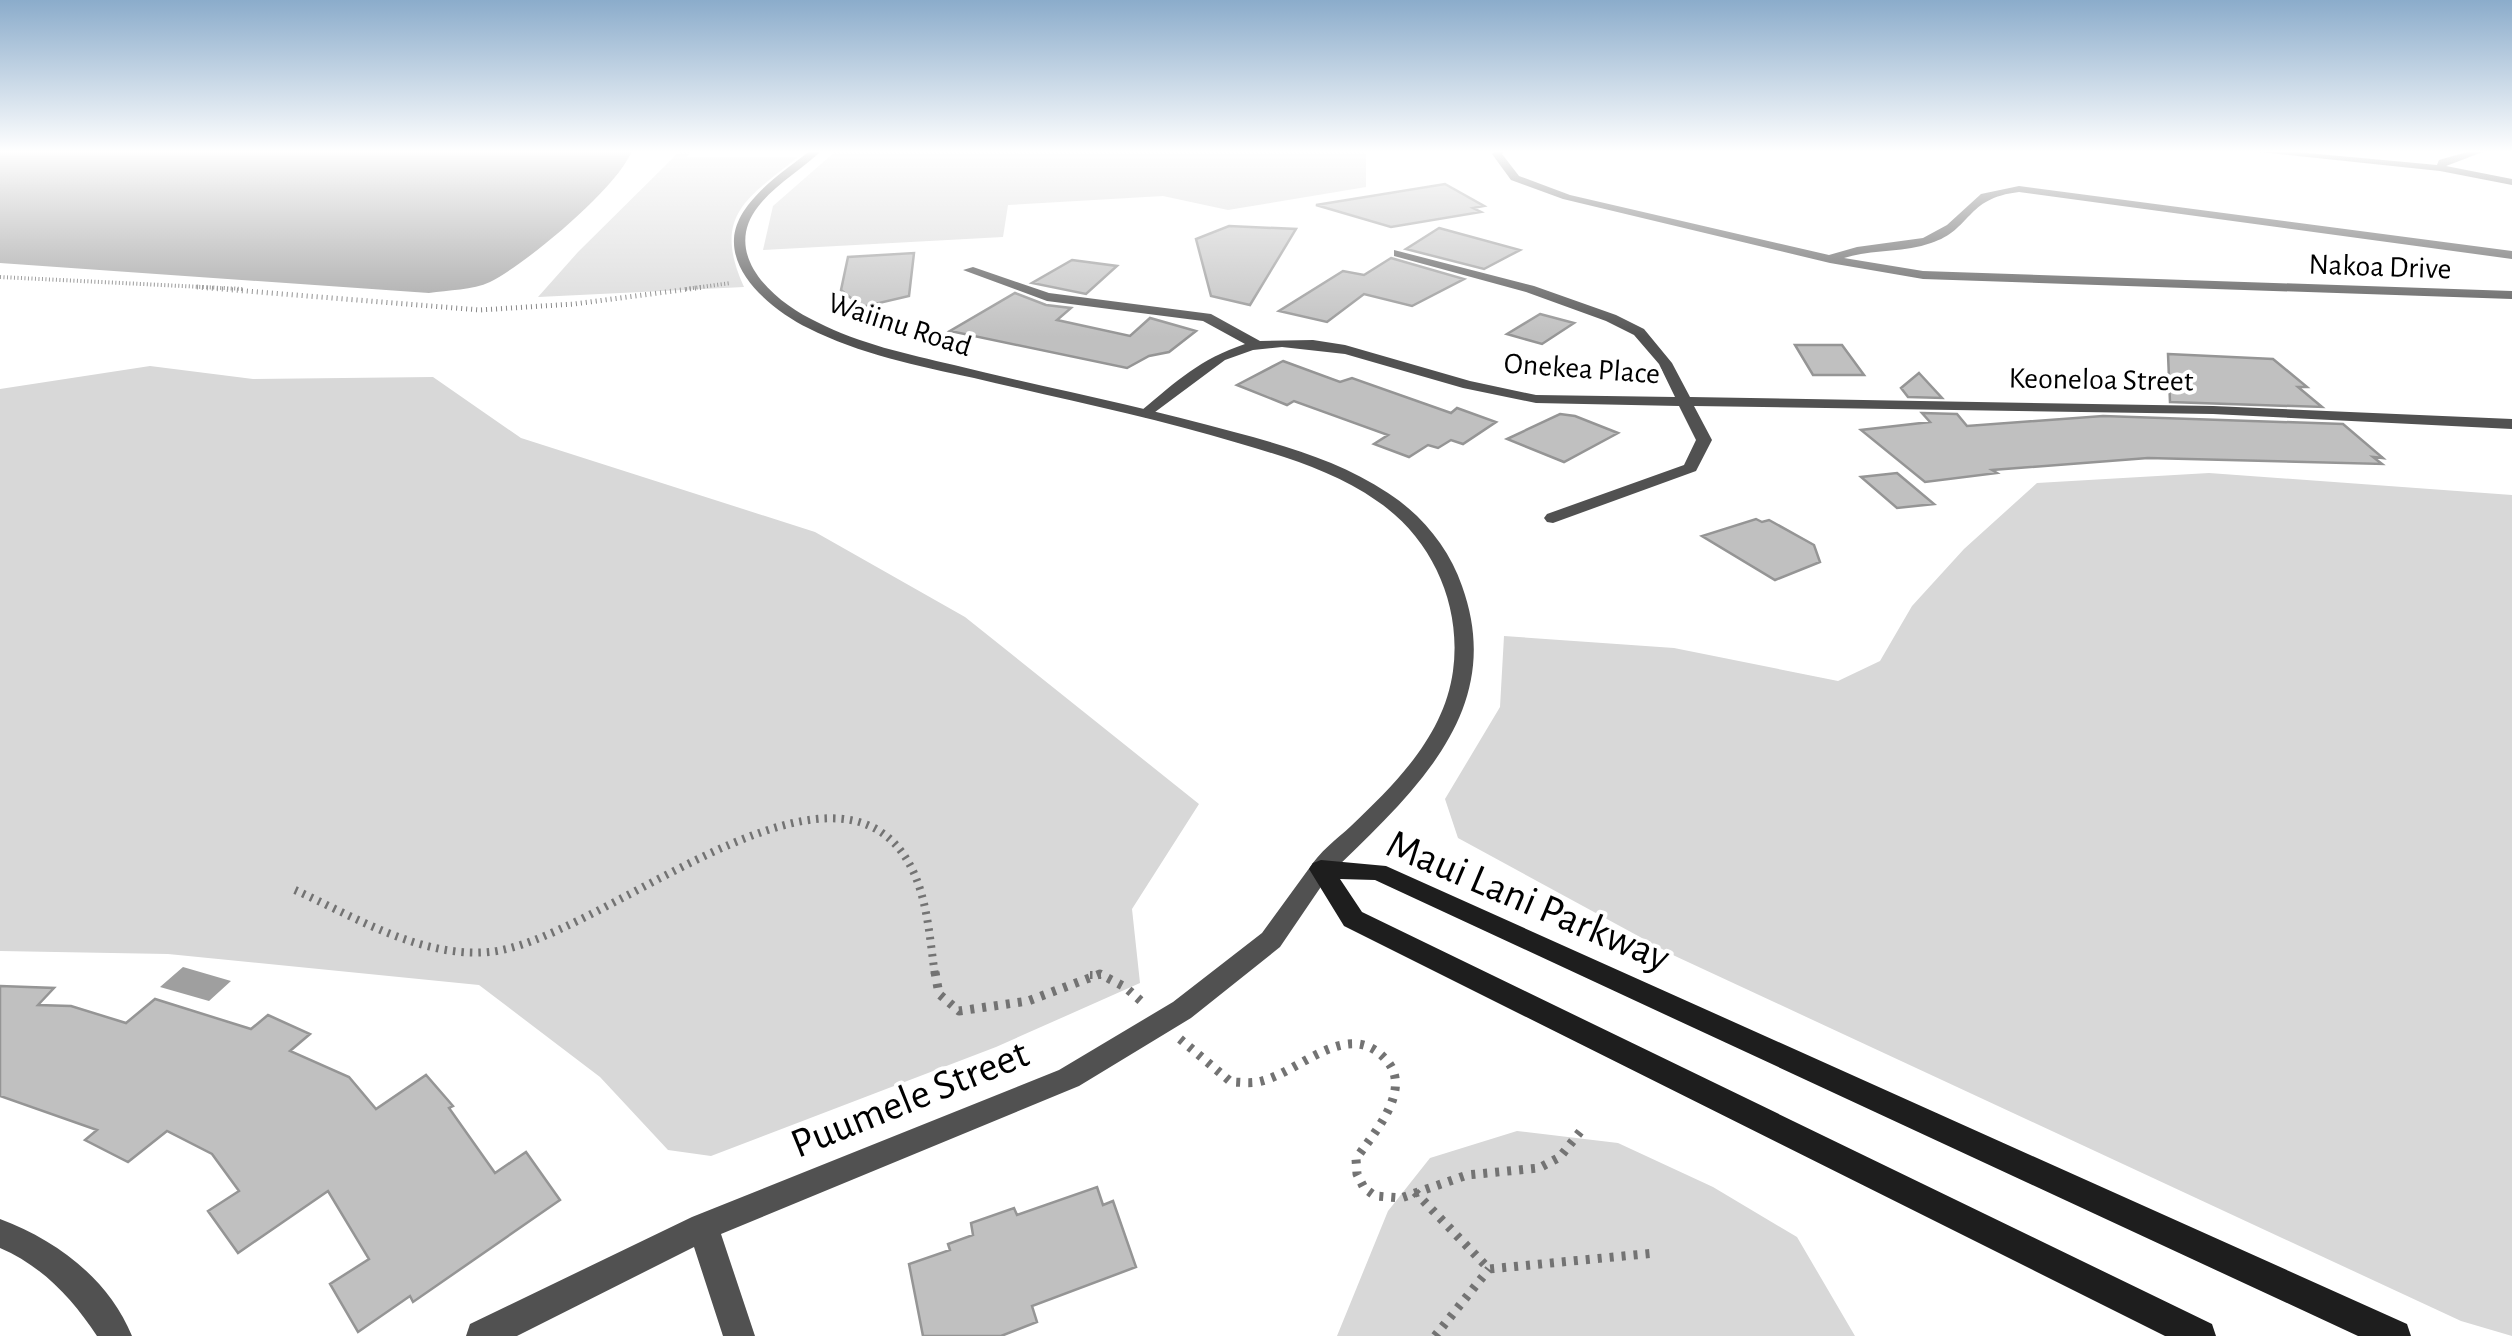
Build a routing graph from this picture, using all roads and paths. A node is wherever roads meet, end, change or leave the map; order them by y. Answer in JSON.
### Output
{"nodes":[{"id":1,"x":752,"y":212,"type":"edge"},
{"id":2,"x":1640,"y":212,"type":"edge"},
{"id":3,"x":1962,"y":212,"type":"edge"},
{"id":4,"x":2190,"y":212,"type":"edge"},
{"id":5,"x":1398,"y":253,"type":"dead end"},
{"id":6,"x":2512,"y":256,"type":"edge"},
{"id":7,"x":1830,"y":259,"type":"junction"},
{"id":8,"x":970,"y":270,"type":"dead end"},
{"id":9,"x":0,"y":277,"type":"edge"},
{"id":10,"x":755,"y":279,"type":"junction"},
{"id":11,"x":2512,"y":295,"type":"edge"},
{"id":12,"x":1260,"y":347,"type":"junction"},
{"id":13,"x":1687,"y":403,"type":"junction"},
{"id":14,"x":1147,"y":413,"type":"junction"},
{"id":15,"x":2512,"y":424,"type":"edge"},
{"id":16,"x":1553,"y":518,"type":"dead end"},
{"id":17,"x":1321,"y":870,"type":"junction"},
{"id":18,"x":295,"y":890,"type":"dead end"},
{"id":19,"x":1162,"y":1022,"type":"junction"},
{"id":20,"x":1583,"y":1128,"type":"dead end"},
{"id":21,"x":1415,"y":1192,"type":"junction"},
{"id":22,"x":703,"y":1227,"type":"junction"},
{"id":23,"x":0,"y":1233,"type":"edge"},
{"id":24,"x":1655,"y":1253,"type":"dead end"},
{"id":25,"x":1489,"y":1268,"type":"junction"},
{"id":26,"x":116,"y":1336,"type":"edge"},
{"id":27,"x":482,"y":1336,"type":"edge"},
{"id":28,"x":739,"y":1336,"type":"edge"},
{"id":29,"x":1435,"y":1336,"type":"edge"},
{"id":30,"x":2200,"y":1336,"type":"edge"},
{"id":31,"x":2395,"y":1336,"type":"edge"}],
"edges":[{"from":1,"to":10,"type":"street"},
{"from":2,"to":7,"type":"street","name":"Nakoa Drive"},
{"from":3,"to":7,"type":"street"},
{"from":4,"to":6,"type":"street"},
{"from":5,"to":13,"type":"street"},
{"from":7,"to":11,"type":"street","name":"Nakoa Drive"},
{"from":8,"to":12,"type":"street","name":"Onekea Place"},
{"from":9,"to":10,"type":"path"},
{"from":10,"to":14,"type":"street","name":"Waiinu Road"},
{"from":12,"to":13,"type":"street","name":"Onekea Place"},
{"from":12,"to":14,"type":"street","name":"Onekea Place"},
{"from":13,"to":15,"type":"street","name":"Keoneloa Street"},
{"from":13,"to":16,"type":"street","name":"Onekea Place"},
{"from":14,"to":17,"type":"street","name":"Waiinu Road"},
{"from":17,"to":19,"type":"street","name":"Puumele Street"},
{"from":17,"to":30,"type":"main road"},
{"from":17,"to":31,"type":"main road","name":"Maui Lani Parkway"},
{"from":18,"to":19,"type":"path"},
{"from":19,"to":21,"type":"path"},
{"from":19,"to":22,"type":"street","name":"Puumele Street"},
{"from":20,"to":21,"type":"path"},
{"from":21,"to":25,"type":"path"},
{"from":22,"to":27,"type":"street","name":"Puumele Street"},
{"from":22,"to":28,"type":"street"},
{"from":23,"to":26,"type":"street"},
{"from":24,"to":25,"type":"path"},
{"from":25,"to":29,"type":"path"}]}
